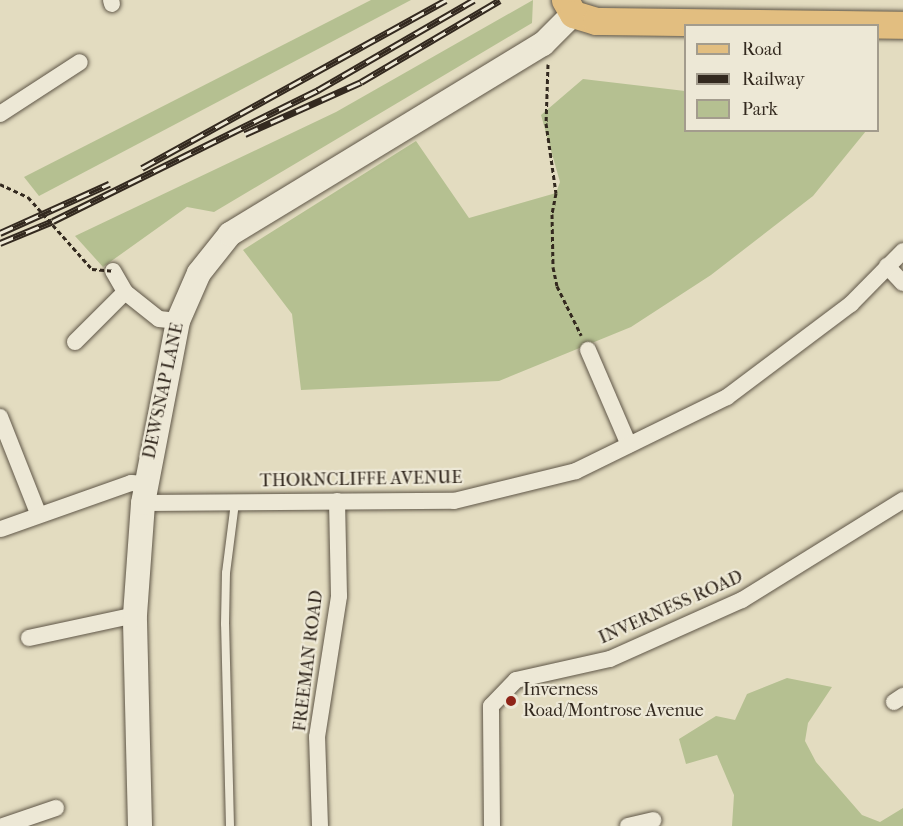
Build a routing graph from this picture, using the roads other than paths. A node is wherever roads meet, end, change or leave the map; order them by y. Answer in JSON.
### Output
{"nodes":[{"id":1,"x":569,"y":7,"type":"edge"},
{"id":2,"x":826,"y":24,"type":"edge"},
{"id":3,"x":879,"y":25,"type":"edge"},
{"id":4,"x":903,"y":25,"type":"edge"},
{"id":5,"x":80,"y":62,"type":"dead end"},
{"id":6,"x":0,"y":114,"type":"edge"},
{"id":7,"x":903,"y":251,"type":"edge"},
{"id":8,"x":887,"y":266,"type":"junction"},
{"id":9,"x":113,"y":271,"type":"road end"},
{"id":10,"x":903,"y":284,"type":"edge"},
{"id":11,"x":125,"y":292,"type":"junction"},
{"id":12,"x":178,"y":321,"type":"junction"},
{"id":13,"x":75,"y":342,"type":"dead end"},
{"id":14,"x":588,"y":350,"type":"road end"},
{"id":15,"x":0,"y":417,"type":"edge"},
{"id":16,"x":629,"y":445,"type":"junction"},
{"id":17,"x":144,"y":494,"type":"junction"},
{"id":18,"x":903,"y":500,"type":"edge"},
{"id":19,"x":336,"y":501,"type":"junction"},
{"id":20,"x":235,"y":503,"type":"junction"},
{"id":21,"x":38,"y":513,"type":"junction"},
{"id":22,"x":1,"y":529,"type":"edge"},
{"id":23,"x":135,"y":615,"type":"junction"},
{"id":24,"x":29,"y":638,"type":"dead end"},
{"id":25,"x":56,"y":808,"type":"dead end"},
{"id":26,"x":653,"y":820,"type":"dead end"},
{"id":27,"x":3,"y":826,"type":"edge"},
{"id":28,"x":140,"y":826,"type":"edge"},
{"id":29,"x":230,"y":826,"type":"edge"},
{"id":30,"x":320,"y":826,"type":"edge"},
{"id":31,"x":492,"y":826,"type":"edge"},
{"id":32,"x":628,"y":826,"type":"edge"}],
"edges":[{"from":1,"to":2,"type":"main road"},
{"from":1,"to":12,"type":"street","name":"DEWSNAP LANE"},
{"from":3,"to":4,"type":"main road"},
{"from":5,"to":6,"type":"street"},
{"from":7,"to":8,"type":"street","name":"THORNCLIFFE AVENUE"},
{"from":8,"to":10,"type":"street"},
{"from":8,"to":16,"type":"street","name":"THORNCLIFFE AVENUE"},
{"from":9,"to":11,"type":"street"},
{"from":11,"to":12,"type":"street"},
{"from":11,"to":13,"type":"street"},
{"from":12,"to":17,"type":"street","name":"DEWSNAP LANE"},
{"from":14,"to":16,"type":"street"},
{"from":15,"to":21,"type":"street"},
{"from":16,"to":19,"type":"street","name":"THORNCLIFFE AVENUE"},
{"from":17,"to":20,"type":"street","name":"THORNCLIFFE AVENUE"},
{"from":17,"to":21,"type":"street","name":"THORNCLIFFE AVENUE"},
{"from":17,"to":23,"type":"street","name":"DEWSNAP LANE"},
{"from":18,"to":31,"type":"street","name":"INVERNESS ROAD"},
{"from":19,"to":20,"type":"street","name":"THORNCLIFFE AVENUE"},
{"from":19,"to":30,"type":"street","name":"FREEMAN ROAD"},
{"from":20,"to":29,"type":"lane"},
{"from":21,"to":22,"type":"street","name":"THORNCLIFFE AVENUE"},
{"from":23,"to":24,"type":"street"},
{"from":23,"to":28,"type":"street","name":"DEWSNAP LANE"},
{"from":25,"to":27,"type":"street"},
{"from":26,"to":32,"type":"street"}]}
